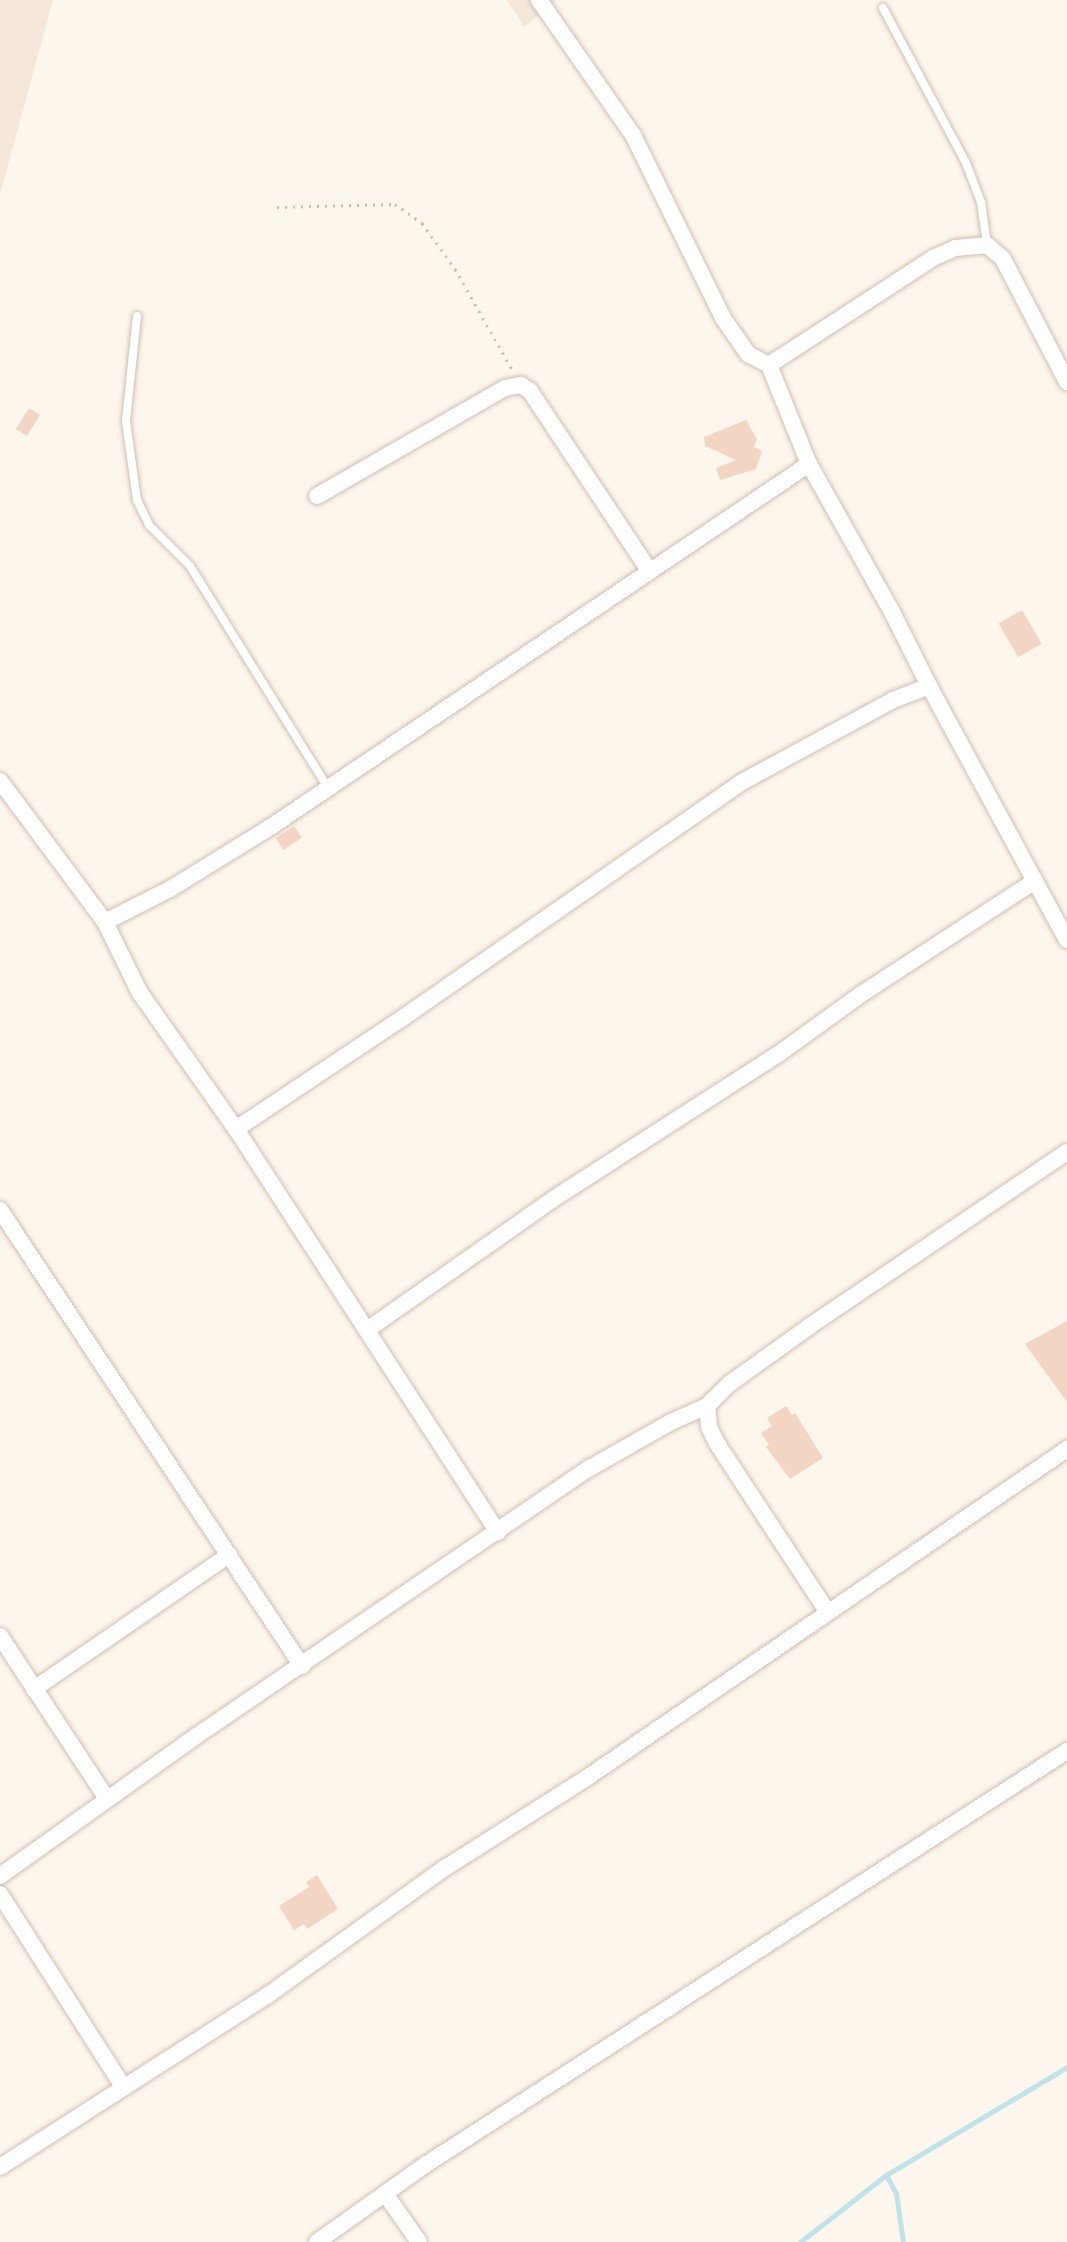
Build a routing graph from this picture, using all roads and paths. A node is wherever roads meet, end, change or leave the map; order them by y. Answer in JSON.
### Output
{"nodes":[{"id":1,"x":539,"y":0,"type":"edge"},
{"id":2,"x":883,"y":8,"type":"dead end"},
{"id":3,"x":277,"y":207,"type":"dead end"},
{"id":4,"x":987,"y":245,"type":"junction"},
{"id":5,"x":137,"y":316,"type":"dead end"},
{"id":6,"x":769,"y":365,"type":"junction"},
{"id":7,"x":1067,"y":382,"type":"edge"},
{"id":8,"x":521,"y":385,"type":"junction"},
{"id":9,"x":809,"y":464,"type":"junction"},
{"id":10,"x":317,"y":496,"type":"dead end"},
{"id":11,"x":649,"y":570,"type":"junction"},
{"id":12,"x":929,"y":686,"type":"junction"},
{"id":13,"x":0,"y":781,"type":"edge"},
{"id":14,"x":327,"y":786,"type":"junction"},
{"id":15,"x":1035,"y":881,"type":"junction"},
{"id":16,"x":105,"y":922,"type":"junction"},
{"id":17,"x":1067,"y":940,"type":"edge"},
{"id":18,"x":236,"y":1129,"type":"junction"},
{"id":19,"x":1067,"y":1152,"type":"edge"},
{"id":20,"x":0,"y":1210,"type":"edge"},
{"id":21,"x":367,"y":1330,"type":"junction"},
{"id":22,"x":707,"y":1406,"type":"junction"},
{"id":23,"x":1067,"y":1449,"type":"edge"},
{"id":24,"x":498,"y":1532,"type":"junction"},
{"id":25,"x":229,"y":1555,"type":"junction"},
{"id":26,"x":827,"y":1611,"type":"junction"},
{"id":27,"x":0,"y":1636,"type":"edge"},
{"id":28,"x":302,"y":1666,"type":"junction"},
{"id":29,"x":34,"y":1689,"type":"junction"},
{"id":30,"x":1067,"y":1751,"type":"edge"},
{"id":31,"x":107,"y":1799,"type":"junction"},
{"id":32,"x":0,"y":1876,"type":"edge"},
{"id":33,"x":0,"y":1894,"type":"edge"},
{"id":34,"x":123,"y":2086,"type":"junction"},
{"id":35,"x":0,"y":2167,"type":"edge"},
{"id":36,"x":386,"y":2195,"type":"junction"},
{"id":37,"x":317,"y":2242,"type":"edge"},
{"id":38,"x":419,"y":2242,"type":"edge"}],
"edges":[{"from":1,"to":6,"type":"street"},
{"from":2,"to":4,"type":"lane"},
{"from":3,"to":8,"type":"path"},
{"from":4,"to":6,"type":"street"},
{"from":4,"to":7,"type":"street"},
{"from":5,"to":14,"type":"lane"},
{"from":6,"to":9,"type":"street"},
{"from":8,"to":10,"type":"street"},
{"from":8,"to":11,"type":"street"},
{"from":9,"to":11,"type":"street"},
{"from":9,"to":12,"type":"street"},
{"from":11,"to":14,"type":"street"},
{"from":12,"to":15,"type":"street"},
{"from":12,"to":18,"type":"street"},
{"from":13,"to":16,"type":"street"},
{"from":14,"to":16,"type":"street"},
{"from":15,"to":17,"type":"street"},
{"from":15,"to":21,"type":"street"},
{"from":16,"to":18,"type":"street"},
{"from":18,"to":21,"type":"street"},
{"from":19,"to":22,"type":"street"},
{"from":20,"to":25,"type":"street"},
{"from":21,"to":24,"type":"street"},
{"from":22,"to":24,"type":"street"},
{"from":22,"to":26,"type":"street"},
{"from":23,"to":26,"type":"street"},
{"from":24,"to":28,"type":"street"},
{"from":25,"to":28,"type":"street"},
{"from":25,"to":29,"type":"street"},
{"from":26,"to":34,"type":"street"},
{"from":27,"to":29,"type":"street"},
{"from":28,"to":31,"type":"street"},
{"from":29,"to":31,"type":"street"},
{"from":30,"to":36,"type":"street"},
{"from":31,"to":32,"type":"street"},
{"from":33,"to":34,"type":"street"},
{"from":34,"to":35,"type":"street"},
{"from":36,"to":37,"type":"street"},
{"from":36,"to":38,"type":"street"}]}
